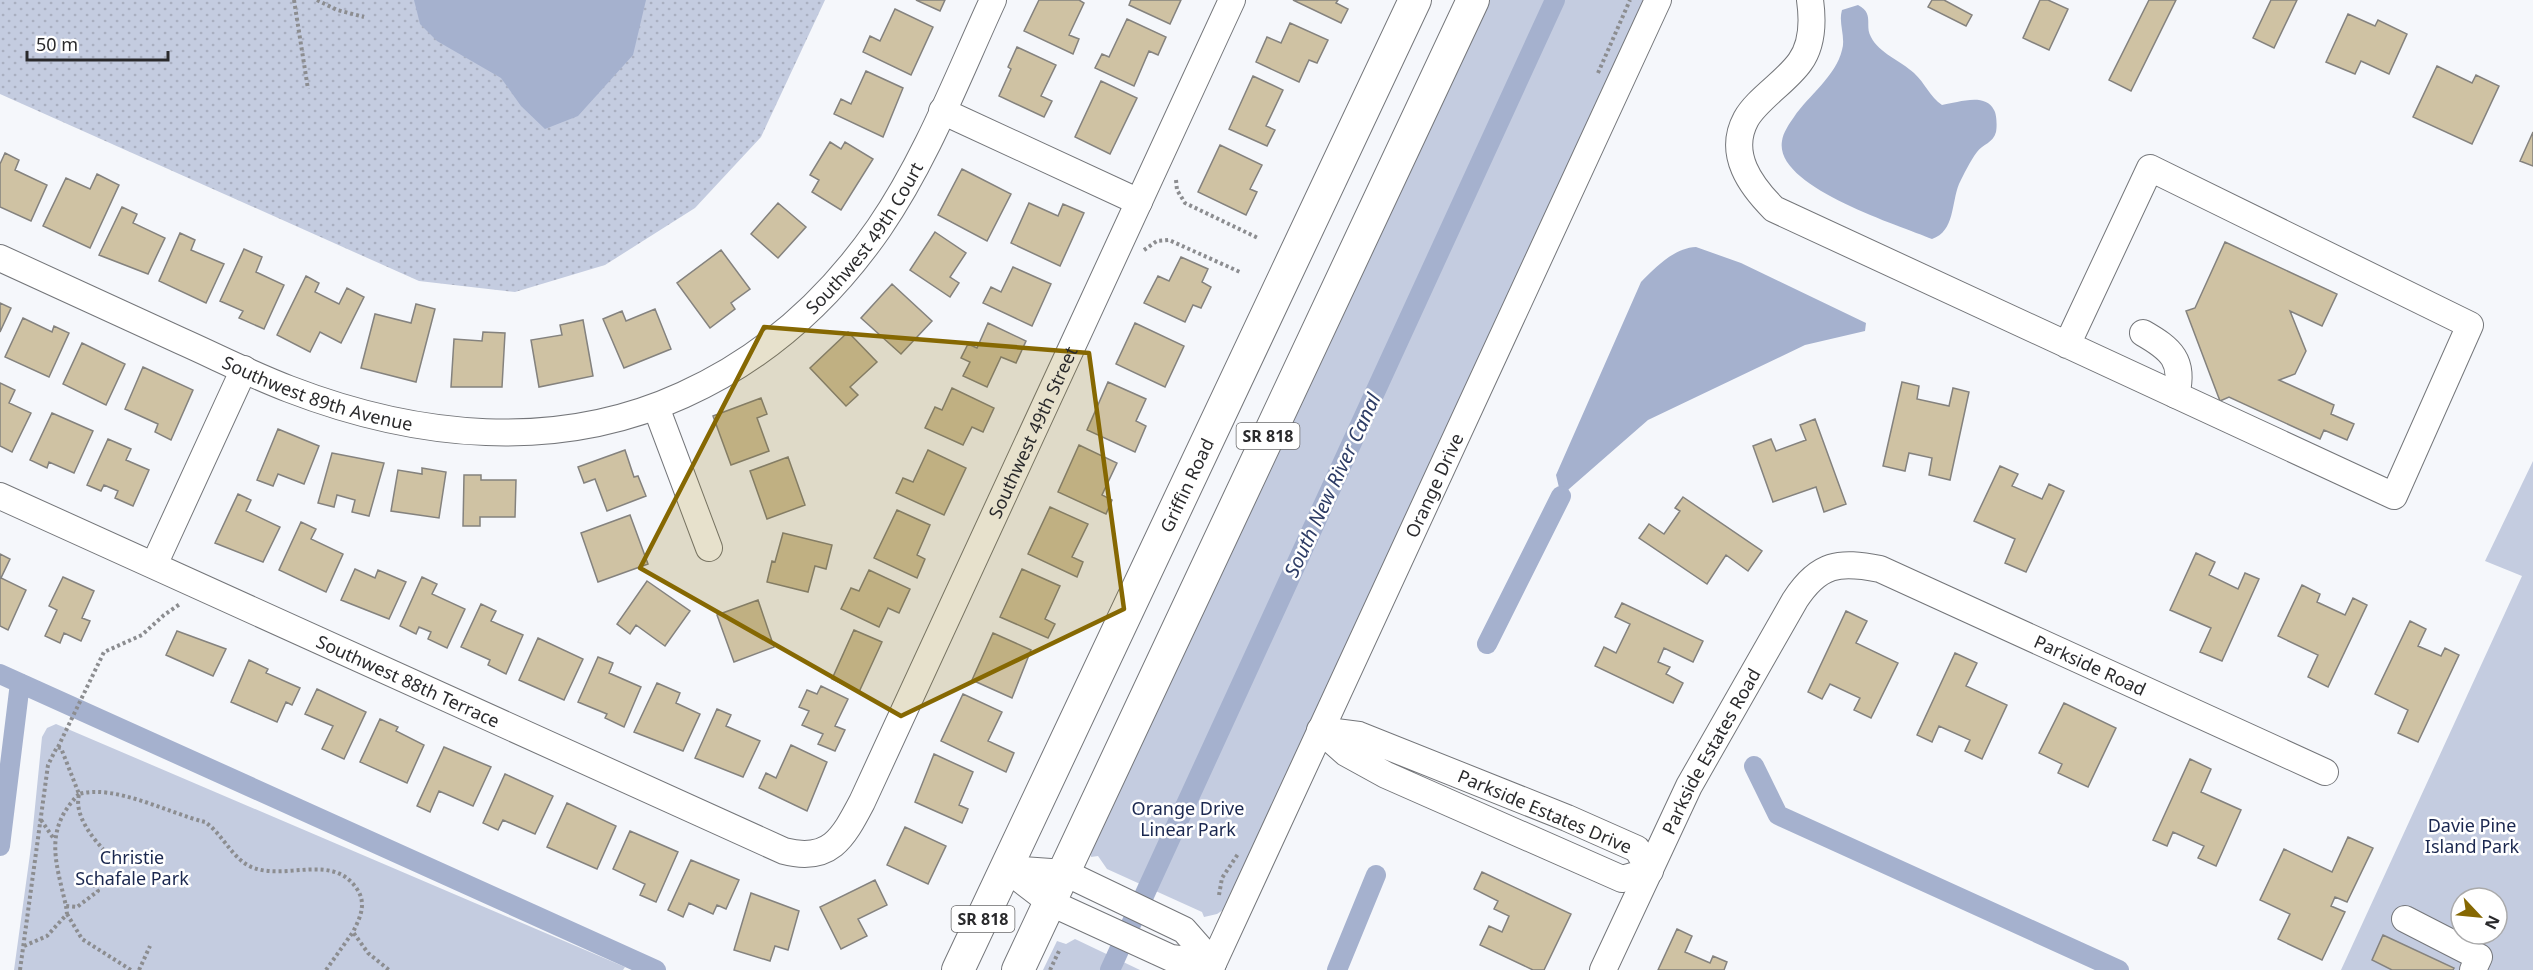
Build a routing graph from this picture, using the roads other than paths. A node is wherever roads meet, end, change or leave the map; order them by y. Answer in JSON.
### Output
{"nodes":[{"id":1,"x":993,"y":0,"type":"edge"},
{"id":2,"x":1232,"y":0,"type":"edge"},
{"id":3,"x":1415,"y":0,"type":"edge"},
{"id":4,"x":1473,"y":0,"type":"edge"},
{"id":5,"x":1658,"y":0,"type":"edge"},
{"id":6,"x":1810,"y":0,"type":"edge"},
{"id":7,"x":942,"y":111,"type":"junction"},
{"id":8,"x":1138,"y":202,"type":"junction"},
{"id":9,"x":0,"y":258,"type":"edge"},
{"id":10,"x":2143,"y":333,"type":"dead end"},
{"id":11,"x":2067,"y":345,"type":"junction"},
{"id":12,"x":244,"y":369,"type":"junction"},
{"id":13,"x":2176,"y":395,"type":"junction"},
{"id":14,"x":656,"y":407,"type":"junction"},
{"id":15,"x":0,"y":496,"type":"edge"},
{"id":16,"x":709,"y":549,"type":"dead end"},
{"id":17,"x":1852,"y":564,"type":"joint"},
{"id":18,"x":154,"y":565,"type":"junction"},
{"id":19,"x":1320,"y":730,"type":"junction"},
{"id":20,"x":2325,"y":772,"type":"dead end"},
{"id":21,"x":1521,"y":800,"type":"junction"},
{"id":22,"x":1507,"y":828,"type":"junction"},
{"id":23,"x":819,"y":853,"type":"joint"},
{"id":24,"x":1007,"y":869,"type":"junction"},
{"id":25,"x":1650,"y":871,"type":"junction"},
{"id":26,"x":1077,"y":879,"type":"junction"},
{"id":27,"x":1064,"y":908,"type":"junction"},
{"id":28,"x":2405,"y":919,"type":"dead end"},
{"id":29,"x":1212,"y":967,"type":"edge"},
{"id":30,"x":958,"y":970,"type":"edge"},
{"id":31,"x":1018,"y":970,"type":"edge"},
{"id":32,"x":1603,"y":970,"type":"edge"},
{"id":33,"x":2473,"y":970,"type":"edge"}],
"edges":[{"from":1,"to":7,"type":"street","name":"Southwest 49th Court"},
{"from":2,"to":8,"type":"street","name":"Southwest 49th Street"},
{"from":3,"to":24,"type":"main road","name":"Griffin Road","number":"SR 818"},
{"from":4,"to":26,"type":"main road","number":"SR 818"},
{"from":5,"to":19,"type":"street","name":"Orange Drive"},
{"from":6,"to":11,"type":"street"},
{"from":7,"to":8,"type":"street"},
{"from":7,"to":14,"type":"street","name":"Southwest 49th Court"},
{"from":8,"to":23,"type":"street","name":"Southwest 49th Street"},
{"from":9,"to":12,"type":"street","name":"Southwest 89th Avenue"},
{"from":10,"to":13,"type":"street"},
{"from":11,"to":13,"type":"street"},
{"from":11,"to":13,"type":"street"},
{"from":12,"to":14,"type":"street","name":"Southwest 89th Avenue"},
{"from":12,"to":18,"type":"street"},
{"from":14,"to":16,"type":"street"},
{"from":15,"to":18,"type":"street","name":"Southwest 88th Terrace"},
{"from":17,"to":20,"type":"street","name":"Parkside Road"},
{"from":17,"to":25,"type":"street","name":"Parkside Estates Road"},
{"from":18,"to":23,"type":"street","name":"Southwest 88th Terrace"},
{"from":19,"to":21,"type":"street","name":"Parkside Estates Drive"},
{"from":19,"to":22,"type":"street","name":"Parkside Estates Drive"},
{"from":19,"to":29,"type":"street","name":"Orange Drive"},
{"from":21,"to":22,"type":"street"},
{"from":21,"to":25,"type":"street","name":"Parkside Estates Drive"},
{"from":22,"to":25,"type":"street","name":"Parkside Estates Drive"},
{"from":24,"to":26,"type":"street"},
{"from":24,"to":27,"type":"street"},
{"from":24,"to":30,"type":"main road","name":"Griffin Road","number":"SR 818"},
{"from":25,"to":32,"type":"street","name":"Parkside Estates Road"},
{"from":26,"to":27,"type":"main road","number":"SR 818"},
{"from":26,"to":29,"type":"street"},
{"from":27,"to":29,"type":"street"},
{"from":27,"to":31,"type":"main road","number":"SR 818"},
{"from":28,"to":33,"type":"street"}]}
